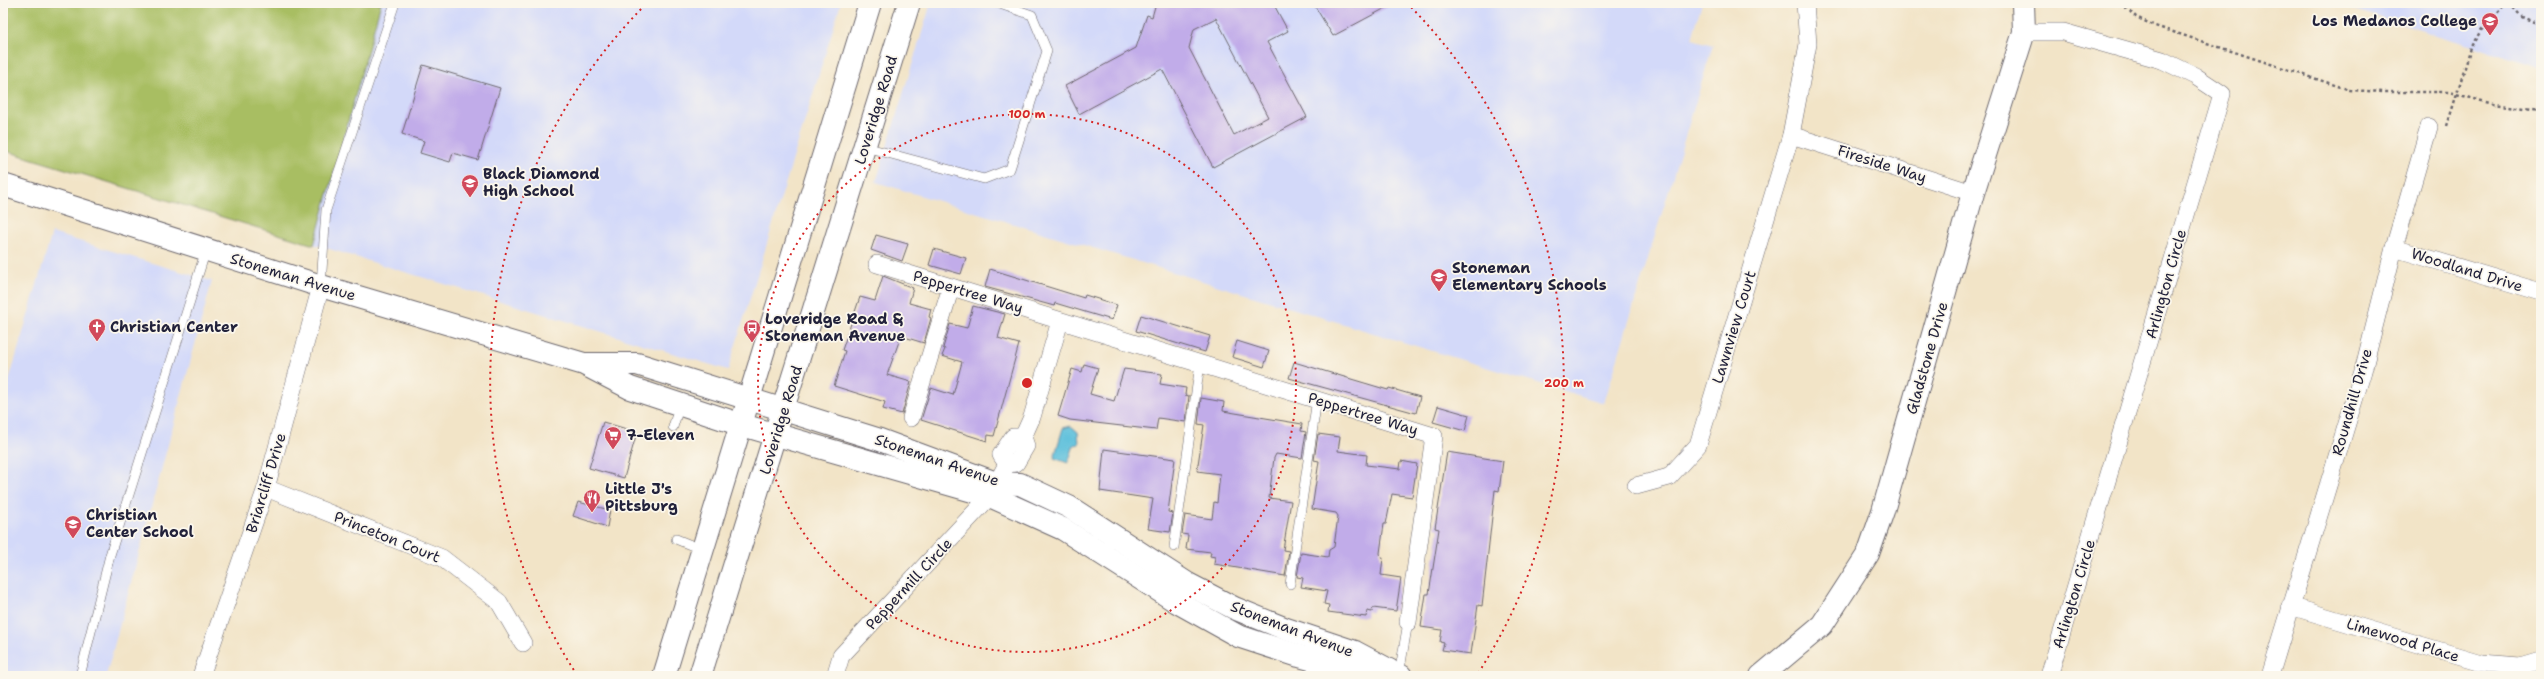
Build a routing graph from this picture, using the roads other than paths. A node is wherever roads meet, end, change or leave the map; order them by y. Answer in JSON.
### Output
{"nodes":[{"id":1,"x":395,"y":3,"type":"edge"},
{"id":2,"x":870,"y":3,"type":"edge"},
{"id":3,"x":909,"y":3,"type":"edge"},
{"id":4,"x":997,"y":3,"type":"edge"},
{"id":5,"x":1805,"y":3,"type":"edge"},
{"id":6,"x":2023,"y":3,"type":"edge"},
{"id":7,"x":2024,"y":32,"type":"junction"},
{"id":8,"x":2429,"y":127,"type":"road end"},
{"id":9,"x":1792,"y":135,"type":"junction"},
{"id":10,"x":865,"y":147,"type":"junction"},
{"id":11,"x":3,"y":185,"type":"edge"},
{"id":12,"x":1973,"y":193,"type":"junction"},
{"id":13,"x":2394,"y":248,"type":"junction"},
{"id":14,"x":206,"y":250,"type":"junction"},
{"id":15,"x":877,"y":264,"type":"dead end"},
{"id":16,"x":321,"y":286,"type":"junction"},
{"id":17,"x":951,"y":287,"type":"junction"},
{"id":18,"x":2541,"y":292,"type":"edge"},
{"id":19,"x":1060,"y":321,"type":"junction"},
{"id":20,"x":584,"y":364,"type":"junction"},
{"id":21,"x":1200,"y":364,"type":"junction"},
{"id":22,"x":749,"y":399,"type":"junction"},
{"id":23,"x":1317,"y":399,"type":"junction"},
{"id":24,"x":680,"y":404,"type":"junction"},
{"id":25,"x":784,"y":410,"type":"junction"},
{"id":26,"x":911,"y":418,"type":"dead end"},
{"id":27,"x":742,"y":425,"type":"junction"},
{"id":28,"x":673,"y":427,"type":"dead end"},
{"id":29,"x":777,"y":435,"type":"junction"},
{"id":30,"x":1636,"y":486,"type":"dead end"},
{"id":31,"x":266,"y":488,"type":"junction"},
{"id":32,"x":993,"y":489,"type":"junction"},
{"id":33,"x":676,"y":539,"type":"dead end"},
{"id":34,"x":1174,"y":546,"type":"dead end"},
{"id":35,"x":703,"y":550,"type":"junction"},
{"id":36,"x":1290,"y":584,"type":"dead end"},
{"id":37,"x":2290,"y":606,"type":"junction"},
{"id":38,"x":1408,"y":622,"type":"joint"},
{"id":39,"x":523,"y":643,"type":"dead end"},
{"id":40,"x":2541,"y":660,"type":"edge"},
{"id":41,"x":80,"y":676,"type":"edge"},
{"id":42,"x":201,"y":676,"type":"edge"},
{"id":43,"x":664,"y":676,"type":"edge"},
{"id":44,"x":700,"y":676,"type":"edge"},
{"id":45,"x":835,"y":676,"type":"edge"},
{"id":46,"x":1400,"y":676,"type":"edge"},
{"id":47,"x":1761,"y":676,"type":"edge"},
{"id":48,"x":2049,"y":676,"type":"edge"},
{"id":49,"x":2270,"y":676,"type":"edge"}],
"edges":[{"from":1,"to":16,"type":"lane"},
{"from":2,"to":22,"type":"street"},
{"from":3,"to":10,"type":"street","name":"Loveridge Road"},
{"from":4,"to":10,"type":"lane"},
{"from":5,"to":9,"type":"street","name":"Lawnview Court"},
{"from":6,"to":7,"type":"street","name":"Gladstone Drive"},
{"from":7,"to":12,"type":"street","name":"Gladstone Drive"},
{"from":7,"to":48,"type":"street","name":"Arlington Circle"},
{"from":8,"to":13,"type":"street","name":"Roundhill Drive"},
{"from":9,"to":12,"type":"street","name":"Fireside Way"},
{"from":9,"to":30,"type":"street","name":"Lawnview Court"},
{"from":10,"to":25,"type":"street","name":"Loveridge Road"},
{"from":11,"to":14,"type":"street","name":"Stoneman Avenue"},
{"from":12,"to":47,"type":"street","name":"Gladstone Drive"},
{"from":13,"to":18,"type":"street","name":"Woodland Drive"},
{"from":13,"to":37,"type":"street","name":"Roundhill Drive"},
{"from":14,"to":16,"type":"street","name":"Stoneman Avenue"},
{"from":14,"to":41,"type":"lane"},
{"from":15,"to":17,"type":"street","name":"Peppertree Way"},
{"from":16,"to":20,"type":"street","name":"Stoneman Avenue"},
{"from":16,"to":31,"type":"street","name":"Briarcliff Drive"},
{"from":17,"to":19,"type":"street","name":"Peppertree Way"},
{"from":17,"to":26,"type":"street"},
{"from":19,"to":21,"type":"street","name":"Peppertree Way"},
{"from":19,"to":32,"type":"street"},
{"from":20,"to":22,"type":"street","name":"Stoneman Avenue"},
{"from":20,"to":24,"type":"street","name":"Stoneman Avenue"},
{"from":21,"to":23,"type":"street","name":"Peppertree Way"},
{"from":21,"to":34,"type":"lane"},
{"from":22,"to":25,"type":"street","name":"Stoneman Avenue"},
{"from":22,"to":27,"type":"street"},
{"from":23,"to":36,"type":"lane"},
{"from":23,"to":38,"type":"street","name":"Peppertree Way"},
{"from":24,"to":27,"type":"street","name":"Stoneman Avenue"},
{"from":24,"to":28,"type":"lane"},
{"from":25,"to":29,"type":"street","name":"Loveridge Road"},
{"from":25,"to":32,"type":"street","name":"Stoneman Avenue"},
{"from":27,"to":29,"type":"street","name":"Stoneman Avenue"},
{"from":27,"to":35,"type":"street"},
{"from":29,"to":32,"type":"street","name":"Stoneman Avenue"},
{"from":29,"to":44,"type":"street","name":"Loveridge Road"},
{"from":31,"to":39,"type":"street","name":"Princeton Court"},
{"from":31,"to":42,"type":"street","name":"Briarcliff Drive"},
{"from":32,"to":45,"type":"street","name":"Peppermill Circle"},
{"from":32,"to":46,"type":"street","name":"Stoneman Avenue"},
{"from":33,"to":35,"type":"lane"},
{"from":35,"to":43,"type":"street"},
{"from":37,"to":40,"type":"street","name":"Limewood Place"},
{"from":37,"to":49,"type":"street","name":"Roundhill Drive"},
{"from":38,"to":46,"type":"lane","name":"Peppertree Way"}]}
